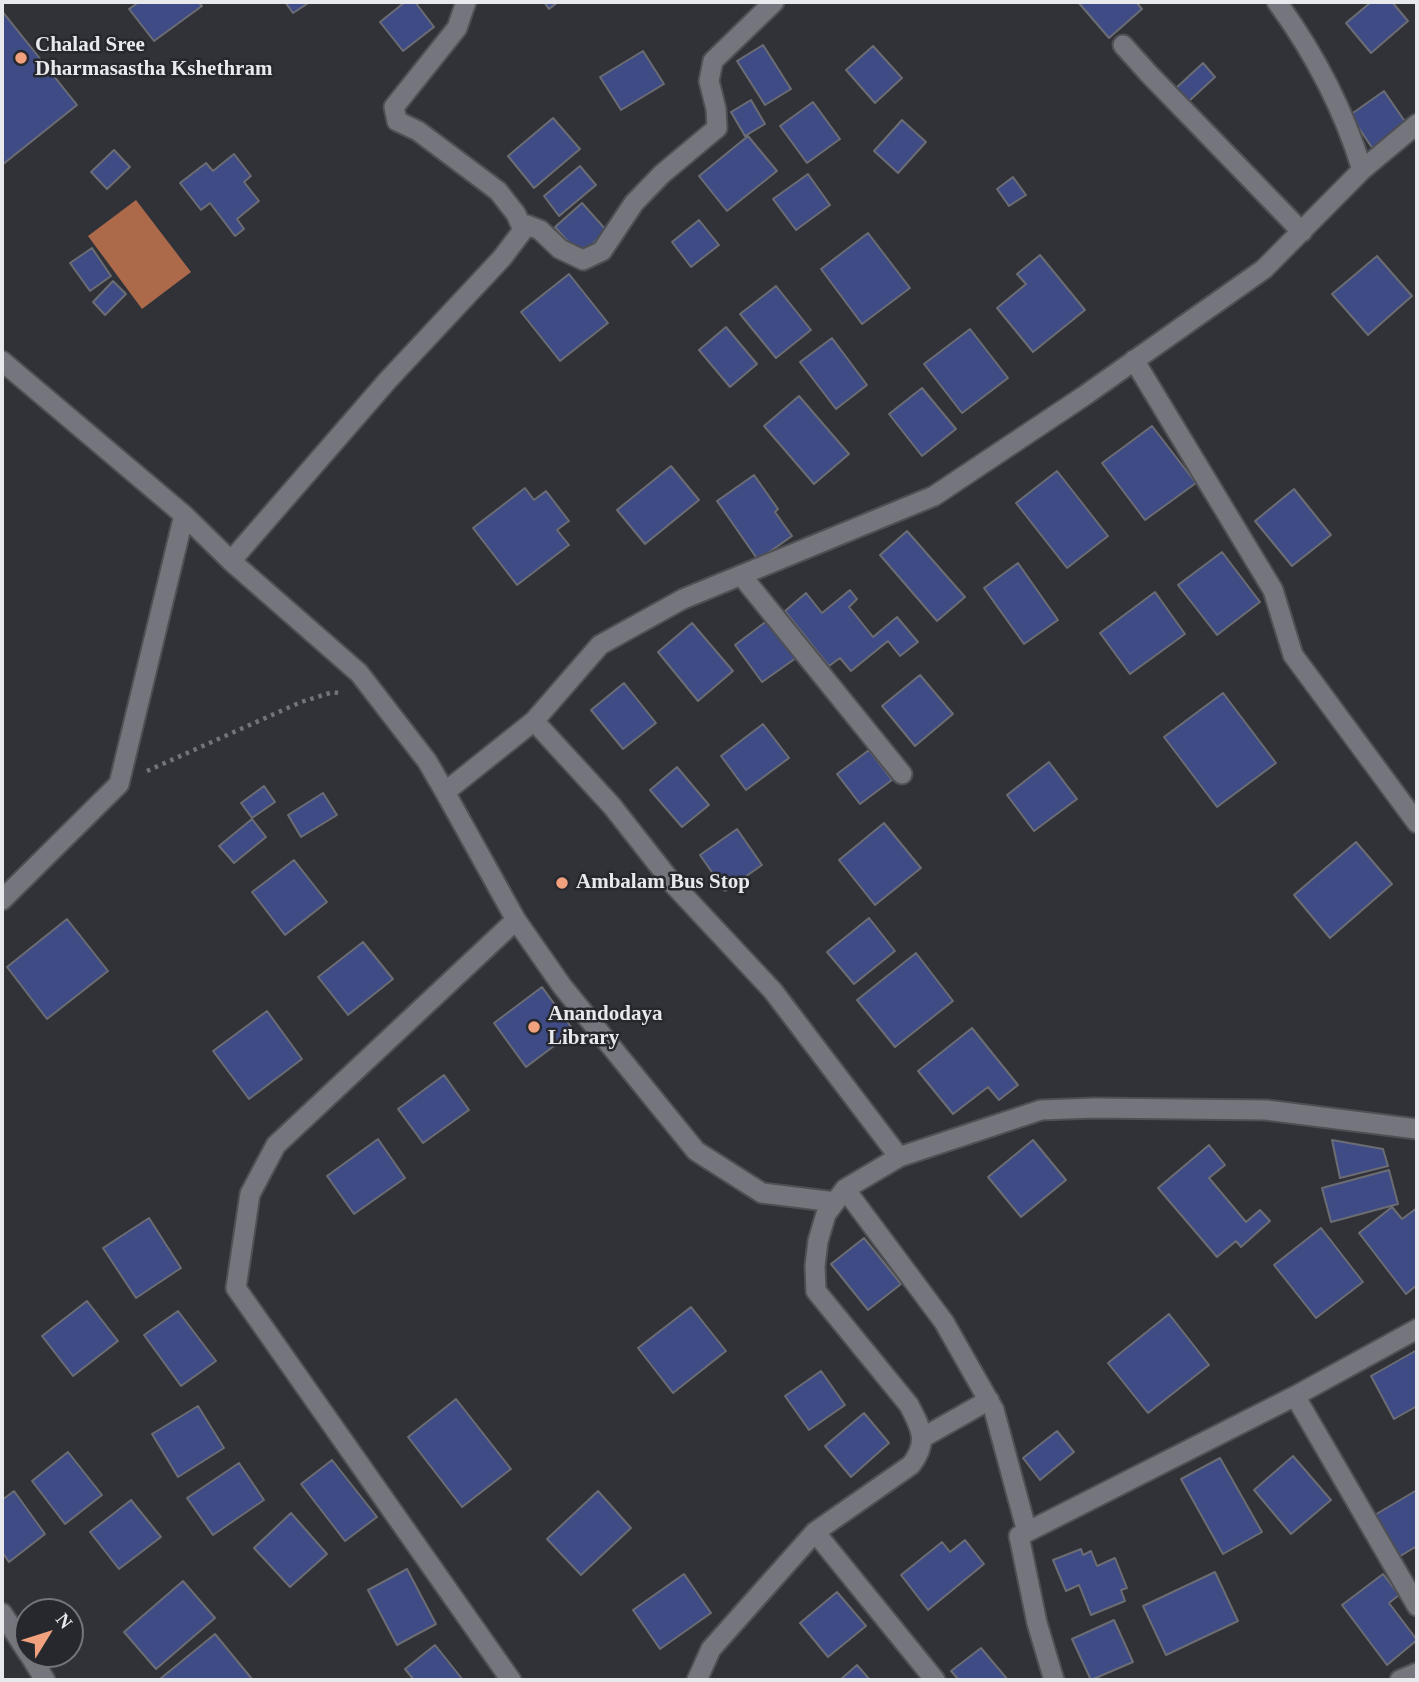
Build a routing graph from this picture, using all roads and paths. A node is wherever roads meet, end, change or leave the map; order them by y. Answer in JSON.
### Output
{"nodes":[{"id":1,"x":466,"y":2,"type":"edge"},
{"id":2,"x":775,"y":2,"type":"edge"},
{"id":3,"x":1277,"y":2,"type":"edge"},
{"id":4,"x":1123,"y":45,"type":"dead end"},
{"id":5,"x":1417,"y":124,"type":"edge"},
{"id":6,"x":1362,"y":170,"type":"junction"},
{"id":7,"x":523,"y":230,"type":"junction"},
{"id":8,"x":1302,"y":232,"type":"junction"},
{"id":9,"x":1134,"y":360,"type":"junction"},
{"id":10,"x":2,"y":361,"type":"edge"},
{"id":11,"x":184,"y":515,"type":"junction"},
{"id":12,"x":232,"y":561,"type":"junction"},
{"id":13,"x":741,"y":575,"type":"junction"},
{"id":14,"x":381,"y":703,"type":"junction"},
{"id":15,"x":534,"y":721,"type":"junction"},
{"id":16,"x":902,"y":775,"type":"dead end"},
{"id":17,"x":119,"y":784,"type":"junction"},
{"id":18,"x":446,"y":792,"type":"junction"},
{"id":19,"x":1417,"y":823,"type":"edge"},
{"id":20,"x":2,"y":900,"type":"edge"},
{"id":21,"x":516,"y":920,"type":"junction"},
{"id":22,"x":1417,"y":1129,"type":"edge"},
{"id":23,"x":899,"y":1157,"type":"junction"},
{"id":24,"x":840,"y":1196,"type":"junction"},
{"id":25,"x":1417,"y":1329,"type":"edge"},
{"id":26,"x":1295,"y":1396,"type":"junction"},
{"id":27,"x":989,"y":1400,"type":"junction"},
{"id":28,"x":922,"y":1438,"type":"junction"},
{"id":29,"x":815,"y":1532,"type":"junction"},
{"id":30,"x":1027,"y":1532,"type":"junction"},
{"id":31,"x":1410,"y":1575,"type":"edge"},
{"id":32,"x":1417,"y":1606,"type":"edge"},
{"id":33,"x":2,"y":1613,"type":"edge"},
{"id":34,"x":14,"y":1632,"type":"edge"},
{"id":35,"x":1417,"y":1673,"type":"edge"},
{"id":36,"x":512,"y":1680,"type":"edge"},
{"id":37,"x":697,"y":1680,"type":"edge"},
{"id":38,"x":935,"y":1680,"type":"edge"},
{"id":39,"x":1054,"y":1680,"type":"edge"},
{"id":40,"x":1400,"y":1680,"type":"edge"}],
"edges":[{"from":1,"to":7,"type":"street"},
{"from":2,"to":7,"type":"street"},
{"from":3,"to":6,"type":"street"},
{"from":4,"to":8,"type":"street"},
{"from":5,"to":6,"type":"street"},
{"from":6,"to":8,"type":"street"},
{"from":7,"to":12,"type":"street"},
{"from":8,"to":9,"type":"street"},
{"from":9,"to":13,"type":"street"},
{"from":9,"to":19,"type":"street"},
{"from":10,"to":11,"type":"street"},
{"from":11,"to":12,"type":"street"},
{"from":11,"to":17,"type":"street"},
{"from":12,"to":14,"type":"street"},
{"from":13,"to":15,"type":"street"},
{"from":13,"to":16,"type":"street"},
{"from":14,"to":17,"type":"path"},
{"from":14,"to":18,"type":"street"},
{"from":15,"to":18,"type":"street"},
{"from":15,"to":23,"type":"street"},
{"from":17,"to":20,"type":"street"},
{"from":18,"to":21,"type":"street"},
{"from":21,"to":24,"type":"street"},
{"from":21,"to":36,"type":"street"},
{"from":22,"to":23,"type":"street"},
{"from":23,"to":24,"type":"street"},
{"from":24,"to":27,"type":"street"},
{"from":24,"to":28,"type":"street"},
{"from":25,"to":26,"type":"street"},
{"from":26,"to":30,"type":"street"},
{"from":26,"to":31,"type":"street"},
{"from":27,"to":28,"type":"street"},
{"from":27,"to":30,"type":"street"},
{"from":28,"to":29,"type":"street"},
{"from":29,"to":37,"type":"street"},
{"from":29,"to":38,"type":"street"},
{"from":30,"to":39,"type":"street"},
{"from":31,"to":32,"type":"street"},
{"from":33,"to":34,"type":"street"},
{"from":35,"to":40,"type":"street"}]}
